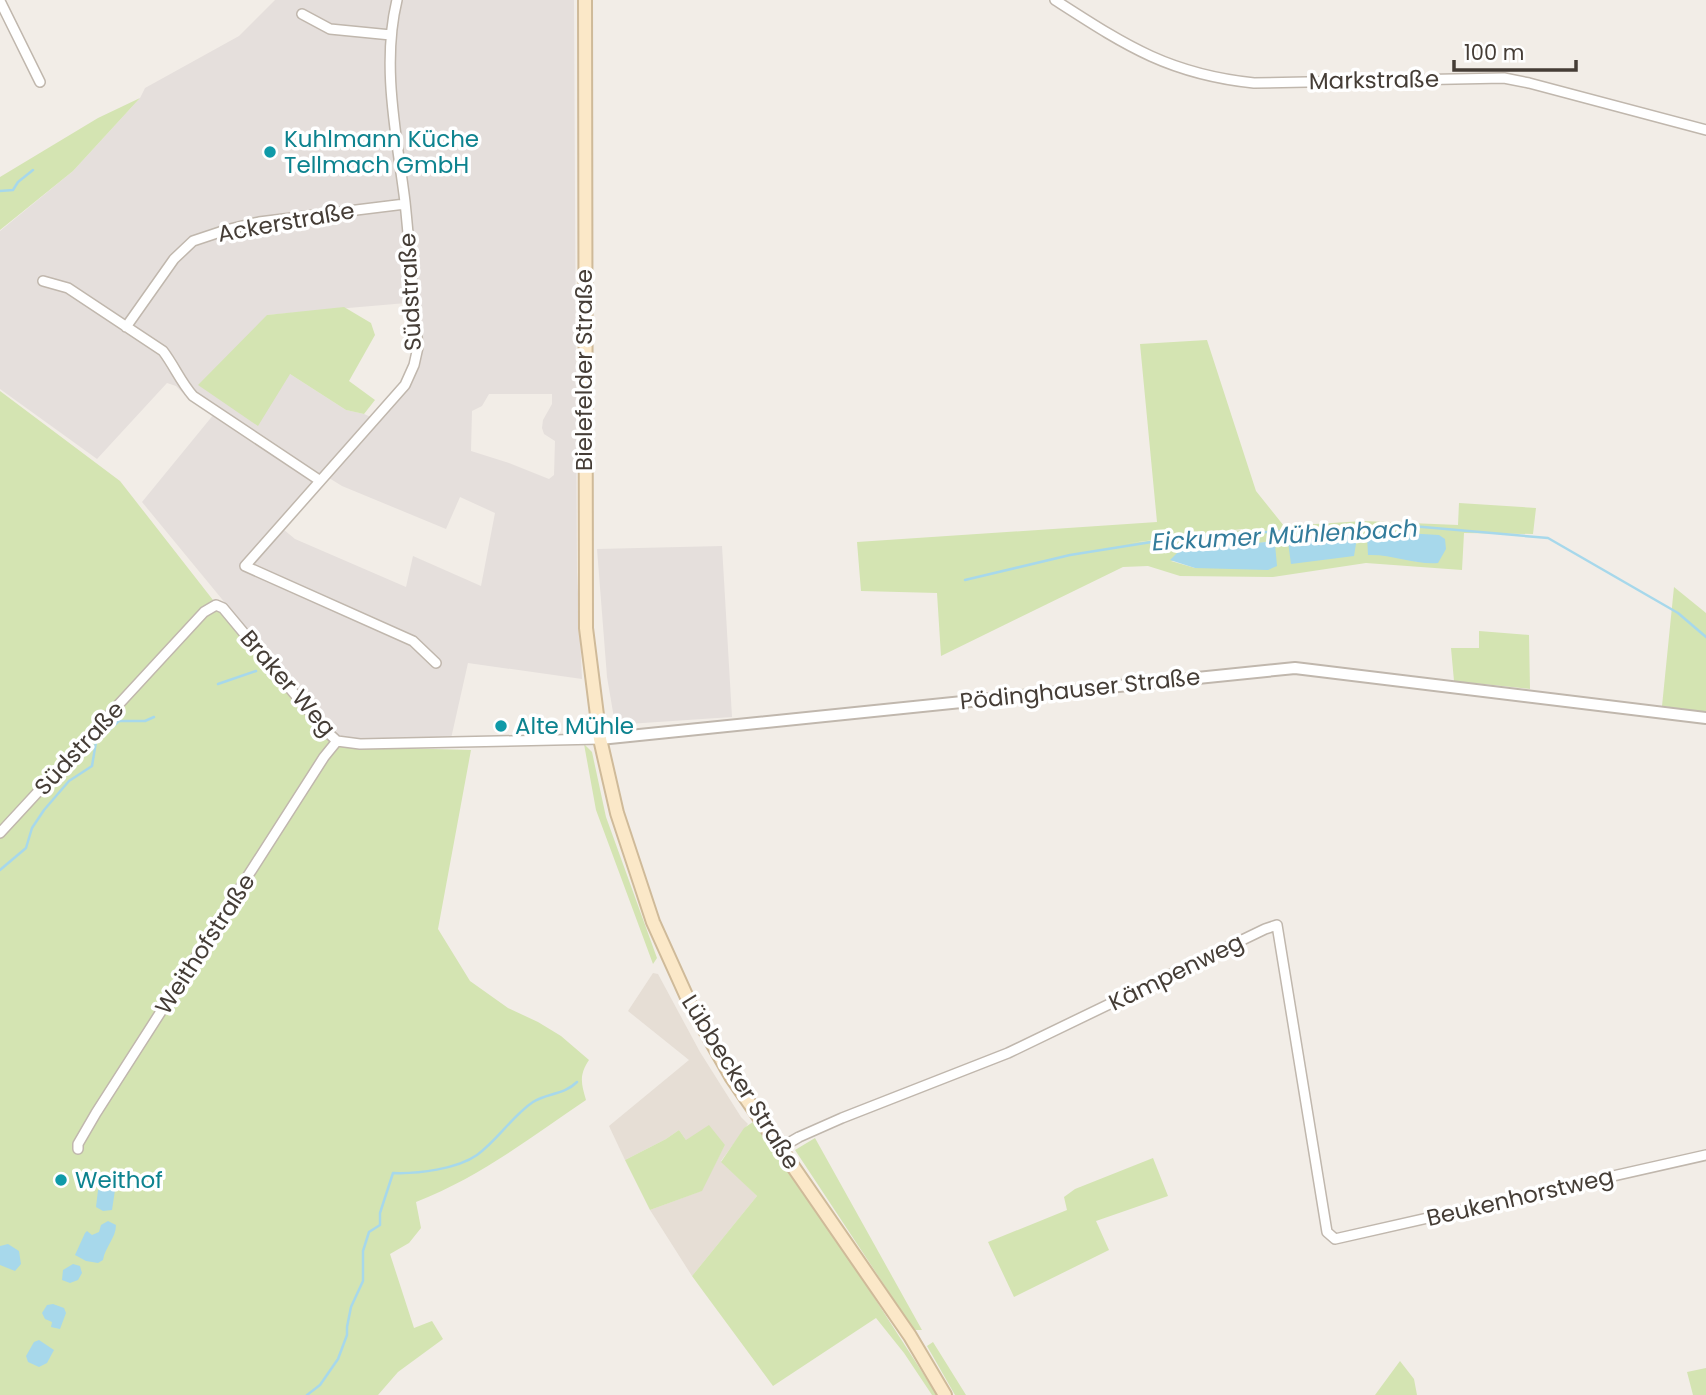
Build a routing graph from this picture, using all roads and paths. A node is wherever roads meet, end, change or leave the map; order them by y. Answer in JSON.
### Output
{"nodes":[{"id":1,"x":397,"y":0,"type":"edge"},
{"id":2,"x":585,"y":0,"type":"edge"},
{"id":3,"x":1055,"y":0,"type":"edge"},
{"id":4,"x":0,"y":1,"type":"edge"},
{"id":5,"x":303,"y":14,"type":"dead end"},
{"id":6,"x":391,"y":35,"type":"junction"},
{"id":7,"x":40,"y":82,"type":"dead end"},
{"id":8,"x":1706,"y":131,"type":"edge"},
{"id":9,"x":405,"y":204,"type":"junction"},
{"id":10,"x":43,"y":281,"type":"dead end"},
{"id":11,"x":127,"y":327,"type":"junction"},
{"id":12,"x":319,"y":480,"type":"junction"},
{"id":13,"x":216,"y":605,"type":"joint"},
{"id":14,"x":436,"y":663,"type":"dead end"},
{"id":15,"x":1706,"y":718,"type":"edge"},
{"id":16,"x":600,"y":739,"type":"junction"},
{"id":17,"x":337,"y":741,"type":"junction"},
{"id":18,"x":452,"y":744,"type":"joint"},
{"id":19,"x":0,"y":833,"type":"edge"},
{"id":20,"x":780,"y":1148,"type":"junction"},
{"id":21,"x":78,"y":1149,"type":"dead end"},
{"id":22,"x":1706,"y":1155,"type":"edge"},
{"id":23,"x":1335,"y":1240,"type":"joint"},
{"id":24,"x":945,"y":1395,"type":"edge"}],
"edges":[{"from":1,"to":6,"type":"street","name":"Südstraße"},
{"from":2,"to":16,"type":"main road","name":"Bielefelder Straße"},
{"from":3,"to":8,"type":"street","name":"Markstraße"},
{"from":4,"to":7,"type":"street"},
{"from":5,"to":6,"type":"street"},
{"from":6,"to":9,"type":"street","name":"Südstraße"},
{"from":9,"to":11,"type":"street","name":"Ackerstraße"},
{"from":9,"to":12,"type":"street","name":"Südstraße"},
{"from":10,"to":11,"type":"street"},
{"from":11,"to":12,"type":"street"},
{"from":12,"to":14,"type":"street","name":"Südstraße"},
{"from":13,"to":17,"type":"street","name":"Braker Weg"},
{"from":13,"to":19,"type":"street","name":"Südstraße"},
{"from":15,"to":16,"type":"street","name":"Pödinghauser Straße"},
{"from":16,"to":18,"type":"street","name":"Pödinghauser Straße"},
{"from":16,"to":20,"type":"main road","name":"Lübbecker Straße"},
{"from":17,"to":18,"type":"street","name":"Braker Weg"},
{"from":17,"to":21,"type":"street","name":"Weithofstraße"},
{"from":20,"to":23,"type":"street","name":"Kämpenweg"},
{"from":20,"to":24,"type":"main road","name":"Lübbecker Straße"},
{"from":22,"to":23,"type":"street","name":"Beukenhorstweg"}]}
